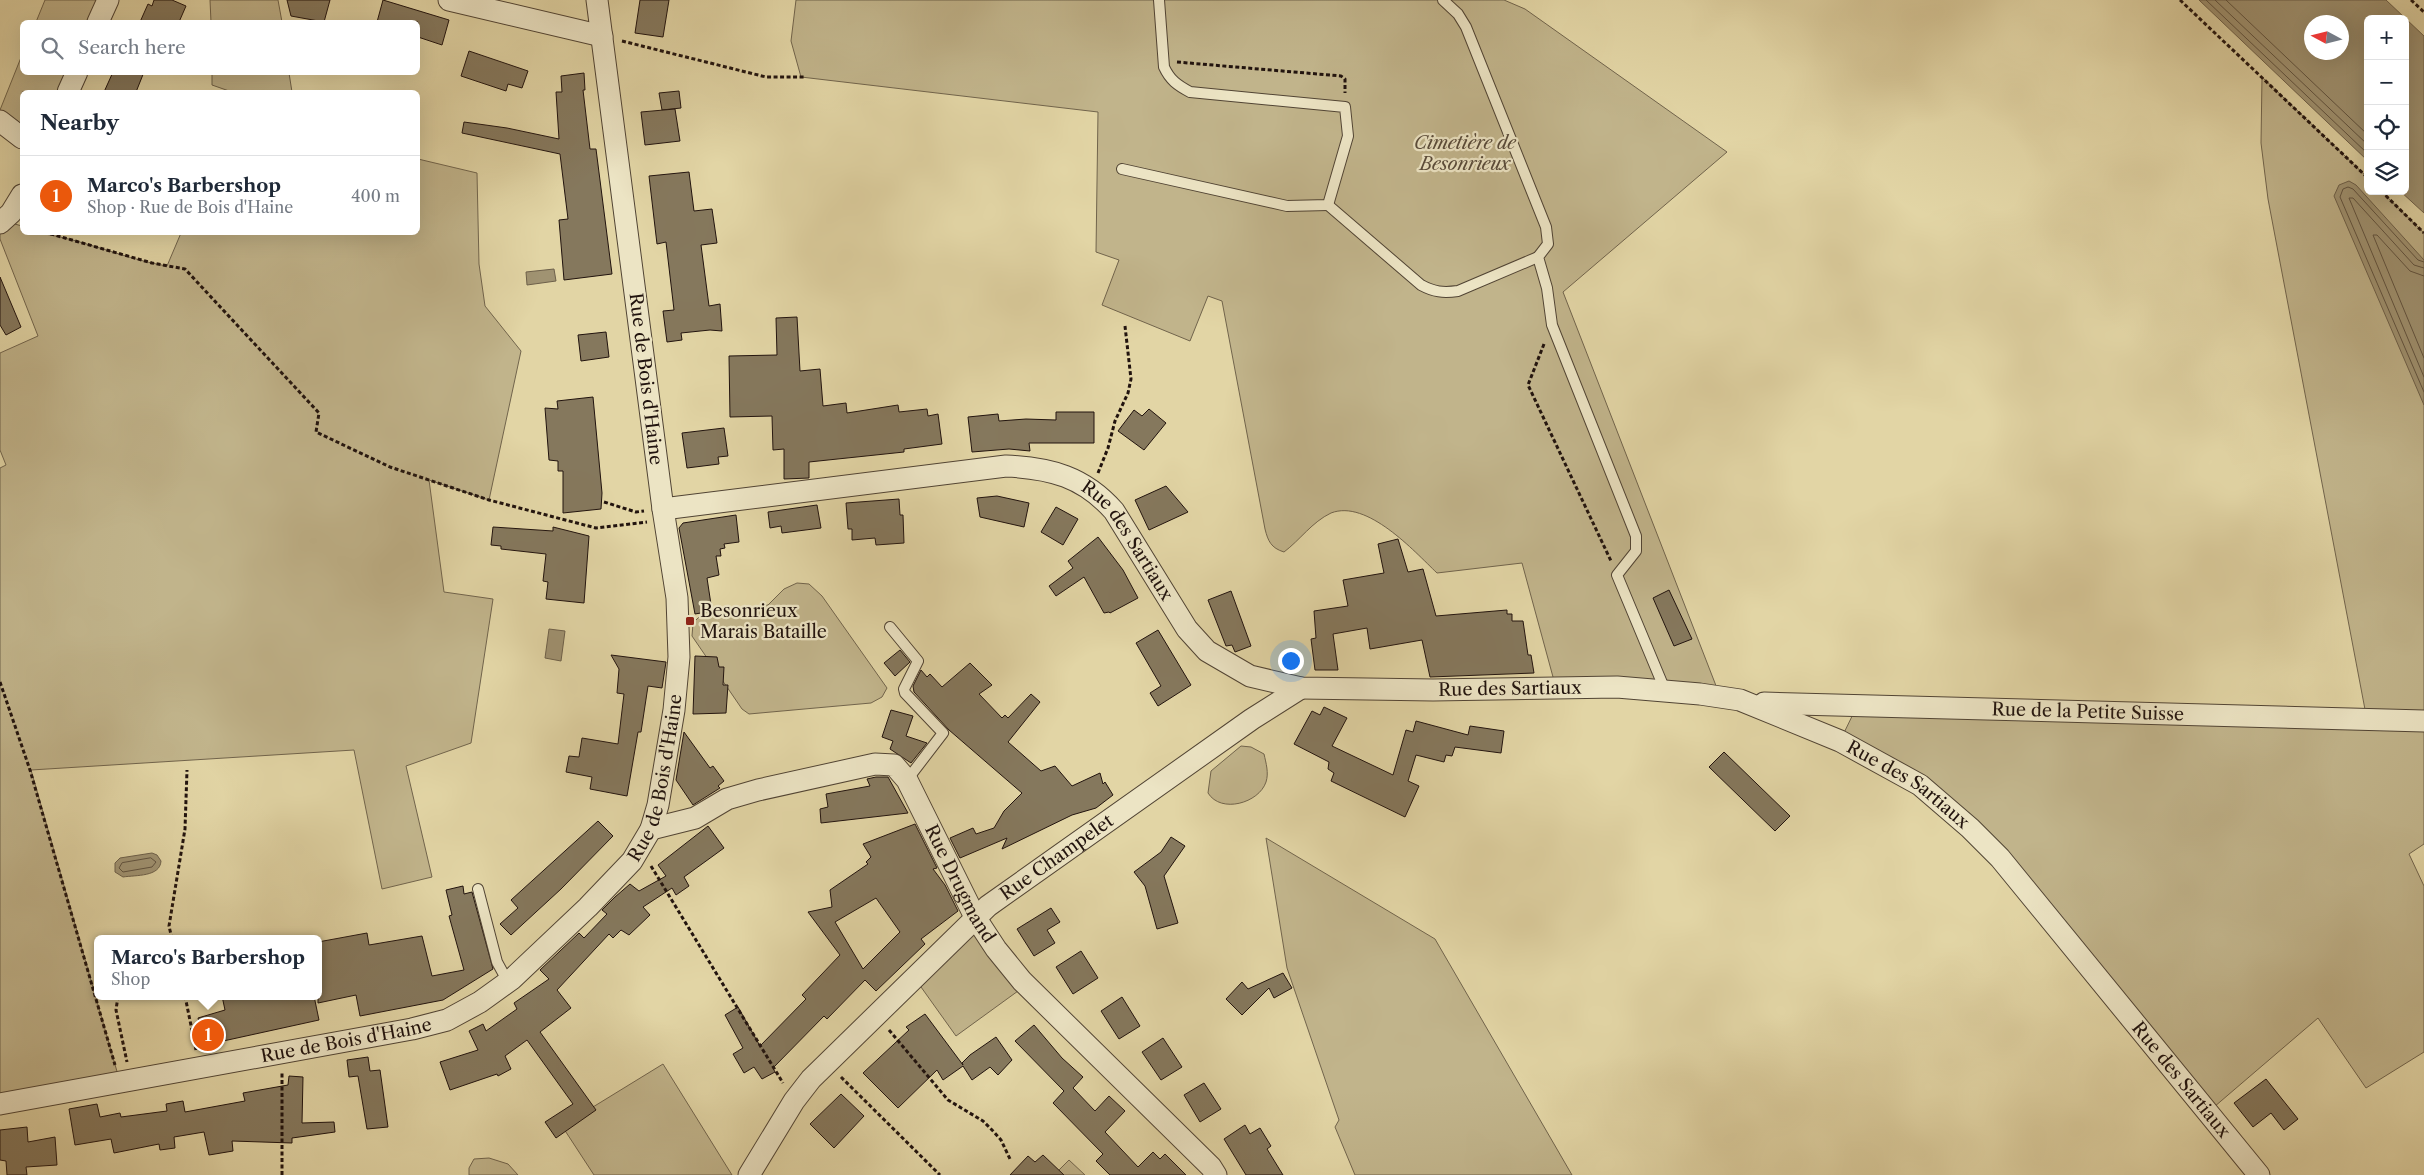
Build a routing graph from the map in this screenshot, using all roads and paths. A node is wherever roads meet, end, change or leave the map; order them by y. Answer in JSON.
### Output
{"nodes":[{"id":1,"x":108,"y":0,"type":"edge"},
{"id":2,"x":449,"y":0,"type":"edge"},
{"id":3,"x":597,"y":0,"type":"edge"},
{"id":4,"x":1159,"y":0,"type":"edge"},
{"id":5,"x":1443,"y":0,"type":"edge"},
{"id":6,"x":2180,"y":0,"type":"edge"},
{"id":7,"x":2411,"y":0,"type":"edge"},
{"id":8,"x":2424,"y":12,"type":"edge"},
{"id":9,"x":99,"y":20,"type":"edge"},
{"id":10,"x":602,"y":36,"type":"junction"},
{"id":11,"x":1164,"y":63,"type":"junction"},
{"id":12,"x":76,"y":75,"type":"edge"},
{"id":13,"x":806,"y":77,"type":"dead end"},
{"id":14,"x":69,"y":90,"type":"edge"},
{"id":15,"x":1345,"y":107,"type":"junction"},
{"id":16,"x":0,"y":121,"type":"edge"},
{"id":17,"x":20,"y":136,"type":"edge"},
{"id":18,"x":1122,"y":169,"type":"dead end"},
{"id":19,"x":2364,"y":174,"type":"edge"},
{"id":20,"x":2385,"y":195,"type":"edge"},
{"id":21,"x":20,"y":198,"type":"edge"},
{"id":22,"x":1328,"y":205,"type":"junction"},
{"id":23,"x":0,"y":222,"type":"edge"},
{"id":24,"x":2424,"y":232,"type":"edge"},
{"id":25,"x":54,"y":235,"type":"edge"},
{"id":26,"x":1538,"y":257,"type":"junction"},
{"id":27,"x":1552,"y":325,"type":"junction"},
{"id":28,"x":1125,"y":326,"type":"dead end"},
{"id":29,"x":1090,"y":489,"type":"junction"},
{"id":30,"x":604,"y":502,"type":"dead end"},
{"id":31,"x":664,"y":514,"type":"junction"},
{"id":32,"x":1617,"y":575,"type":"junction"},
{"id":33,"x":890,"y":627,"type":"dead end"},
{"id":34,"x":0,"y":682,"type":"edge"},
{"id":35,"x":1301,"y":688,"type":"junction"},
{"id":36,"x":1665,"y":690,"type":"junction"},
{"id":37,"x":1751,"y":703,"type":"junction"},
{"id":38,"x":2424,"y":721,"type":"edge"},
{"id":39,"x":187,"y":770,"type":"dead end"},
{"id":40,"x":907,"y":780,"type":"junction"},
{"id":41,"x":651,"y":829,"type":"junction"},
{"id":42,"x":639,"y":851,"type":"junction"},
{"id":43,"x":478,"y":889,"type":"dead end"},
{"id":44,"x":976,"y":917,"type":"junction"},
{"id":45,"x":171,"y":935,"type":"edge"},
{"id":46,"x":94,"y":980,"type":"edge"},
{"id":47,"x":508,"y":982,"type":"junction"},
{"id":48,"x":100,"y":1000,"type":"edge"},
{"id":49,"x":117,"y":1000,"type":"edge"},
{"id":50,"x":186,"y":1000,"type":"edge"},
{"id":51,"x":875,"y":1016,"type":"junction"},
{"id":52,"x":282,"y":1052,"type":"junction"},
{"id":53,"x":827,"y":1063,"type":"junction"},
{"id":54,"x":199,"y":1067,"type":"junction"},
{"id":55,"x":125,"y":1081,"type":"junction"},
{"id":56,"x":794,"y":1101,"type":"junction"},
{"id":57,"x":0,"y":1104,"type":"edge"},
{"id":58,"x":1010,"y":1159,"type":"dead end"},
{"id":59,"x":282,"y":1175,"type":"edge"},
{"id":60,"x":748,"y":1175,"type":"edge"},
{"id":61,"x":940,"y":1175,"type":"edge"},
{"id":62,"x":1216,"y":1175,"type":"edge"},
{"id":63,"x":2259,"y":1175,"type":"edge"}],
"edges":[{"from":1,"to":9,"type":"street"},
{"from":2,"to":10,"type":"street"},
{"from":3,"to":10,"type":"street","name":"Rue de Bois d'Haine"},
{"from":4,"to":11,"type":"lane"},
{"from":5,"to":26,"type":"lane"},
{"from":6,"to":19,"type":"path"},
{"from":7,"to":8,"type":"path"},
{"from":10,"to":13,"type":"path"},
{"from":10,"to":31,"type":"street","name":"Rue de Bois d'Haine"},
{"from":11,"to":15,"type":"lane"},
{"from":11,"to":15,"type":"path"},
{"from":12,"to":14,"type":"street"},
{"from":15,"to":22,"type":"lane"},
{"from":16,"to":17,"type":"street"},
{"from":18,"to":22,"type":"lane"},
{"from":20,"to":24,"type":"path"},
{"from":21,"to":23,"type":"street"},
{"from":22,"to":26,"type":"lane"},
{"from":25,"to":31,"type":"path"},
{"from":26,"to":27,"type":"lane"},
{"from":27,"to":32,"type":"lane"},
{"from":27,"to":32,"type":"path"},
{"from":28,"to":29,"type":"path"},
{"from":29,"to":31,"type":"street","name":"Rue des Sartiaux"},
{"from":29,"to":35,"type":"street","name":"Rue des Sartiaux"},
{"from":30,"to":31,"type":"path"},
{"from":31,"to":41,"type":"street","name":"Rue de Bois d'Haine"},
{"from":32,"to":36,"type":"lane"},
{"from":33,"to":40,"type":"lane"},
{"from":34,"to":46,"type":"path"},
{"from":35,"to":36,"type":"street","name":"Rue des Sartiaux"},
{"from":35,"to":44,"type":"street","name":"Rue Champelet"},
{"from":36,"to":37,"type":"street","name":"Rue des Sartiaux"},
{"from":37,"to":38,"type":"street","name":"Rue de la Petite Suisse"},
{"from":37,"to":63,"type":"street","name":"Rue des Sartiaux"},
{"from":39,"to":45,"type":"path"},
{"from":40,"to":41,"type":"street","name":"Rue Drugmand"},
{"from":40,"to":44,"type":"street","name":"Rue Drugmand"},
{"from":41,"to":42,"type":"street","name":"Rue de Bois d'Haine"},
{"from":42,"to":47,"type":"street","name":"Rue de Bois d'Haine"},
{"from":42,"to":56,"type":"path"},
{"from":43,"to":47,"type":"lane"},
{"from":44,"to":51,"type":"street","name":"Rue Champelet"},
{"from":44,"to":62,"type":"street","name":"Rue Drugmand"},
{"from":47,"to":52,"type":"street","name":"Rue de Bois d'Haine"},
{"from":48,"to":55,"type":"path"},
{"from":49,"to":55,"type":"path"},
{"from":50,"to":54,"type":"path"},
{"from":51,"to":53,"type":"street","name":"Rue Champelet"},
{"from":51,"to":58,"type":"path"},
{"from":52,"to":54,"type":"street","name":"Rue de Bois d'Haine"},
{"from":52,"to":59,"type":"path"},
{"from":53,"to":56,"type":"street","name":"Rue Champelet"},
{"from":53,"to":61,"type":"path"},
{"from":54,"to":55,"type":"street","name":"Rue de Bois d'Haine"},
{"from":55,"to":57,"type":"street","name":"Rue de Bois d'Haine"},
{"from":56,"to":60,"type":"street","name":"Rue Champelet"}]}
